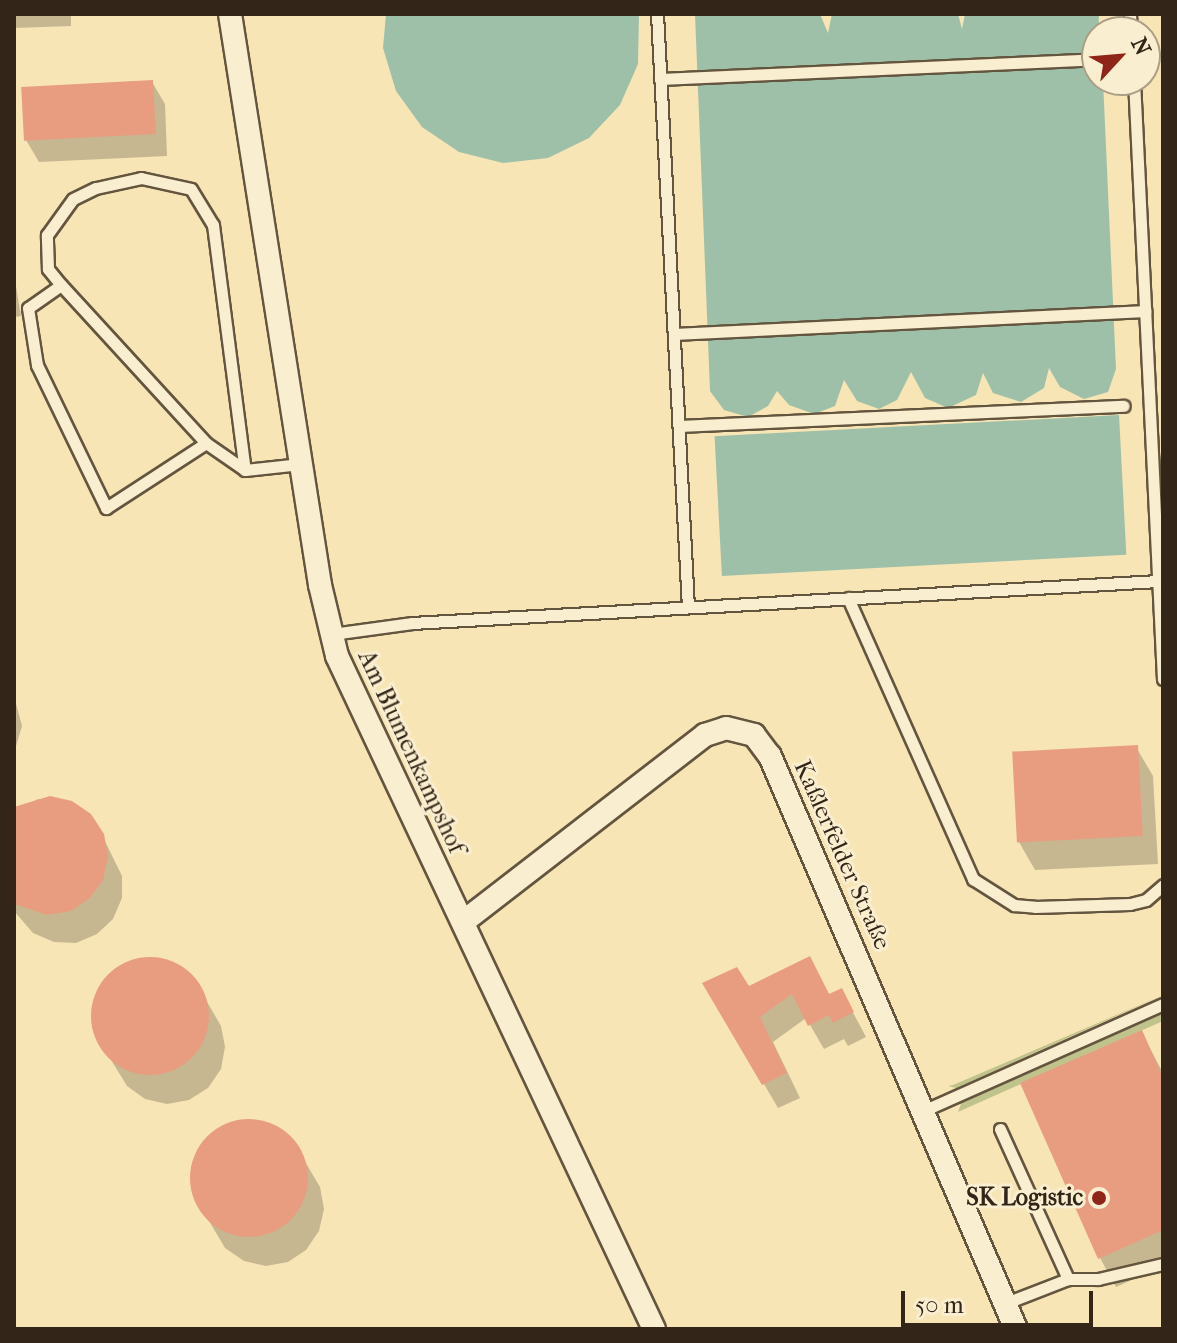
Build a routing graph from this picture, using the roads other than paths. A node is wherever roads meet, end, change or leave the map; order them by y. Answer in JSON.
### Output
{"nodes":[{"id":1,"x":230,"y":14,"type":"edge"},
{"id":2,"x":657,"y":14,"type":"edge"},
{"id":3,"x":1081,"y":60,"type":"edge"},
{"id":4,"x":660,"y":79,"type":"junction"},
{"id":5,"x":1135,"y":96,"type":"edge"},
{"id":6,"x":61,"y":285,"type":"junction"},
{"id":7,"x":1145,"y":311,"type":"junction"},
{"id":8,"x":674,"y":334,"type":"junction"},
{"id":9,"x":1124,"y":406,"type":"dead end"},
{"id":10,"x":679,"y":426,"type":"junction"},
{"id":11,"x":206,"y":443,"type":"junction"},
{"id":12,"x":301,"y":464,"type":"junction"},
{"id":13,"x":245,"y":470,"type":"junction"},
{"id":14,"x":1158,"y":581,"type":"junction"},
{"id":15,"x":848,"y":598,"type":"junction"},
{"id":16,"x":688,"y":607,"type":"junction"},
{"id":17,"x":332,"y":634,"type":"junction"},
{"id":18,"x":1163,"y":679,"type":"edge"},
{"id":19,"x":1163,"y":885,"type":"edge"},
{"id":20,"x":463,"y":922,"type":"junction"},
{"id":21,"x":1163,"y":1004,"type":"edge"},
{"id":22,"x":925,"y":1110,"type":"junction"},
{"id":23,"x":1000,"y":1129,"type":"dead end"},
{"id":24,"x":1163,"y":1264,"type":"edge"},
{"id":25,"x":1068,"y":1279,"type":"junction"},
{"id":26,"x":1006,"y":1303,"type":"junction"},
{"id":27,"x":654,"y":1329,"type":"edge"},
{"id":28,"x":1016,"y":1329,"type":"edge"}],
"edges":[{"from":1,"to":12,"type":"street","name":"Am Blumenkampshof"},
{"from":2,"to":4,"type":"lane"},
{"from":3,"to":4,"type":"lane"},
{"from":4,"to":8,"type":"lane"},
{"from":5,"to":7,"type":"lane"},
{"from":6,"to":11,"type":"lane"},
{"from":6,"to":11,"type":"lane"},
{"from":6,"to":13,"type":"lane"},
{"from":7,"to":8,"type":"lane"},
{"from":7,"to":14,"type":"lane"},
{"from":8,"to":10,"type":"lane"},
{"from":9,"to":10,"type":"lane"},
{"from":10,"to":16,"type":"lane"},
{"from":11,"to":13,"type":"lane"},
{"from":12,"to":13,"type":"lane"},
{"from":12,"to":17,"type":"street","name":"Am Blumenkampshof"},
{"from":14,"to":15,"type":"lane"},
{"from":14,"to":18,"type":"lane"},
{"from":15,"to":16,"type":"lane"},
{"from":15,"to":19,"type":"lane"},
{"from":16,"to":17,"type":"lane"},
{"from":17,"to":20,"type":"street","name":"Am Blumenkampshof"},
{"from":20,"to":22,"type":"street","name":"Kaßlerfelder Straße"},
{"from":20,"to":27,"type":"street","name":"Am Blumenkampshof"},
{"from":21,"to":22,"type":"lane"},
{"from":22,"to":26,"type":"street","name":"Kaßlerfelder Straße"},
{"from":23,"to":25,"type":"lane"},
{"from":24,"to":25,"type":"lane"},
{"from":25,"to":26,"type":"lane"},
{"from":26,"to":28,"type":"street","name":"Kaßlerfelder Straße"}]}
